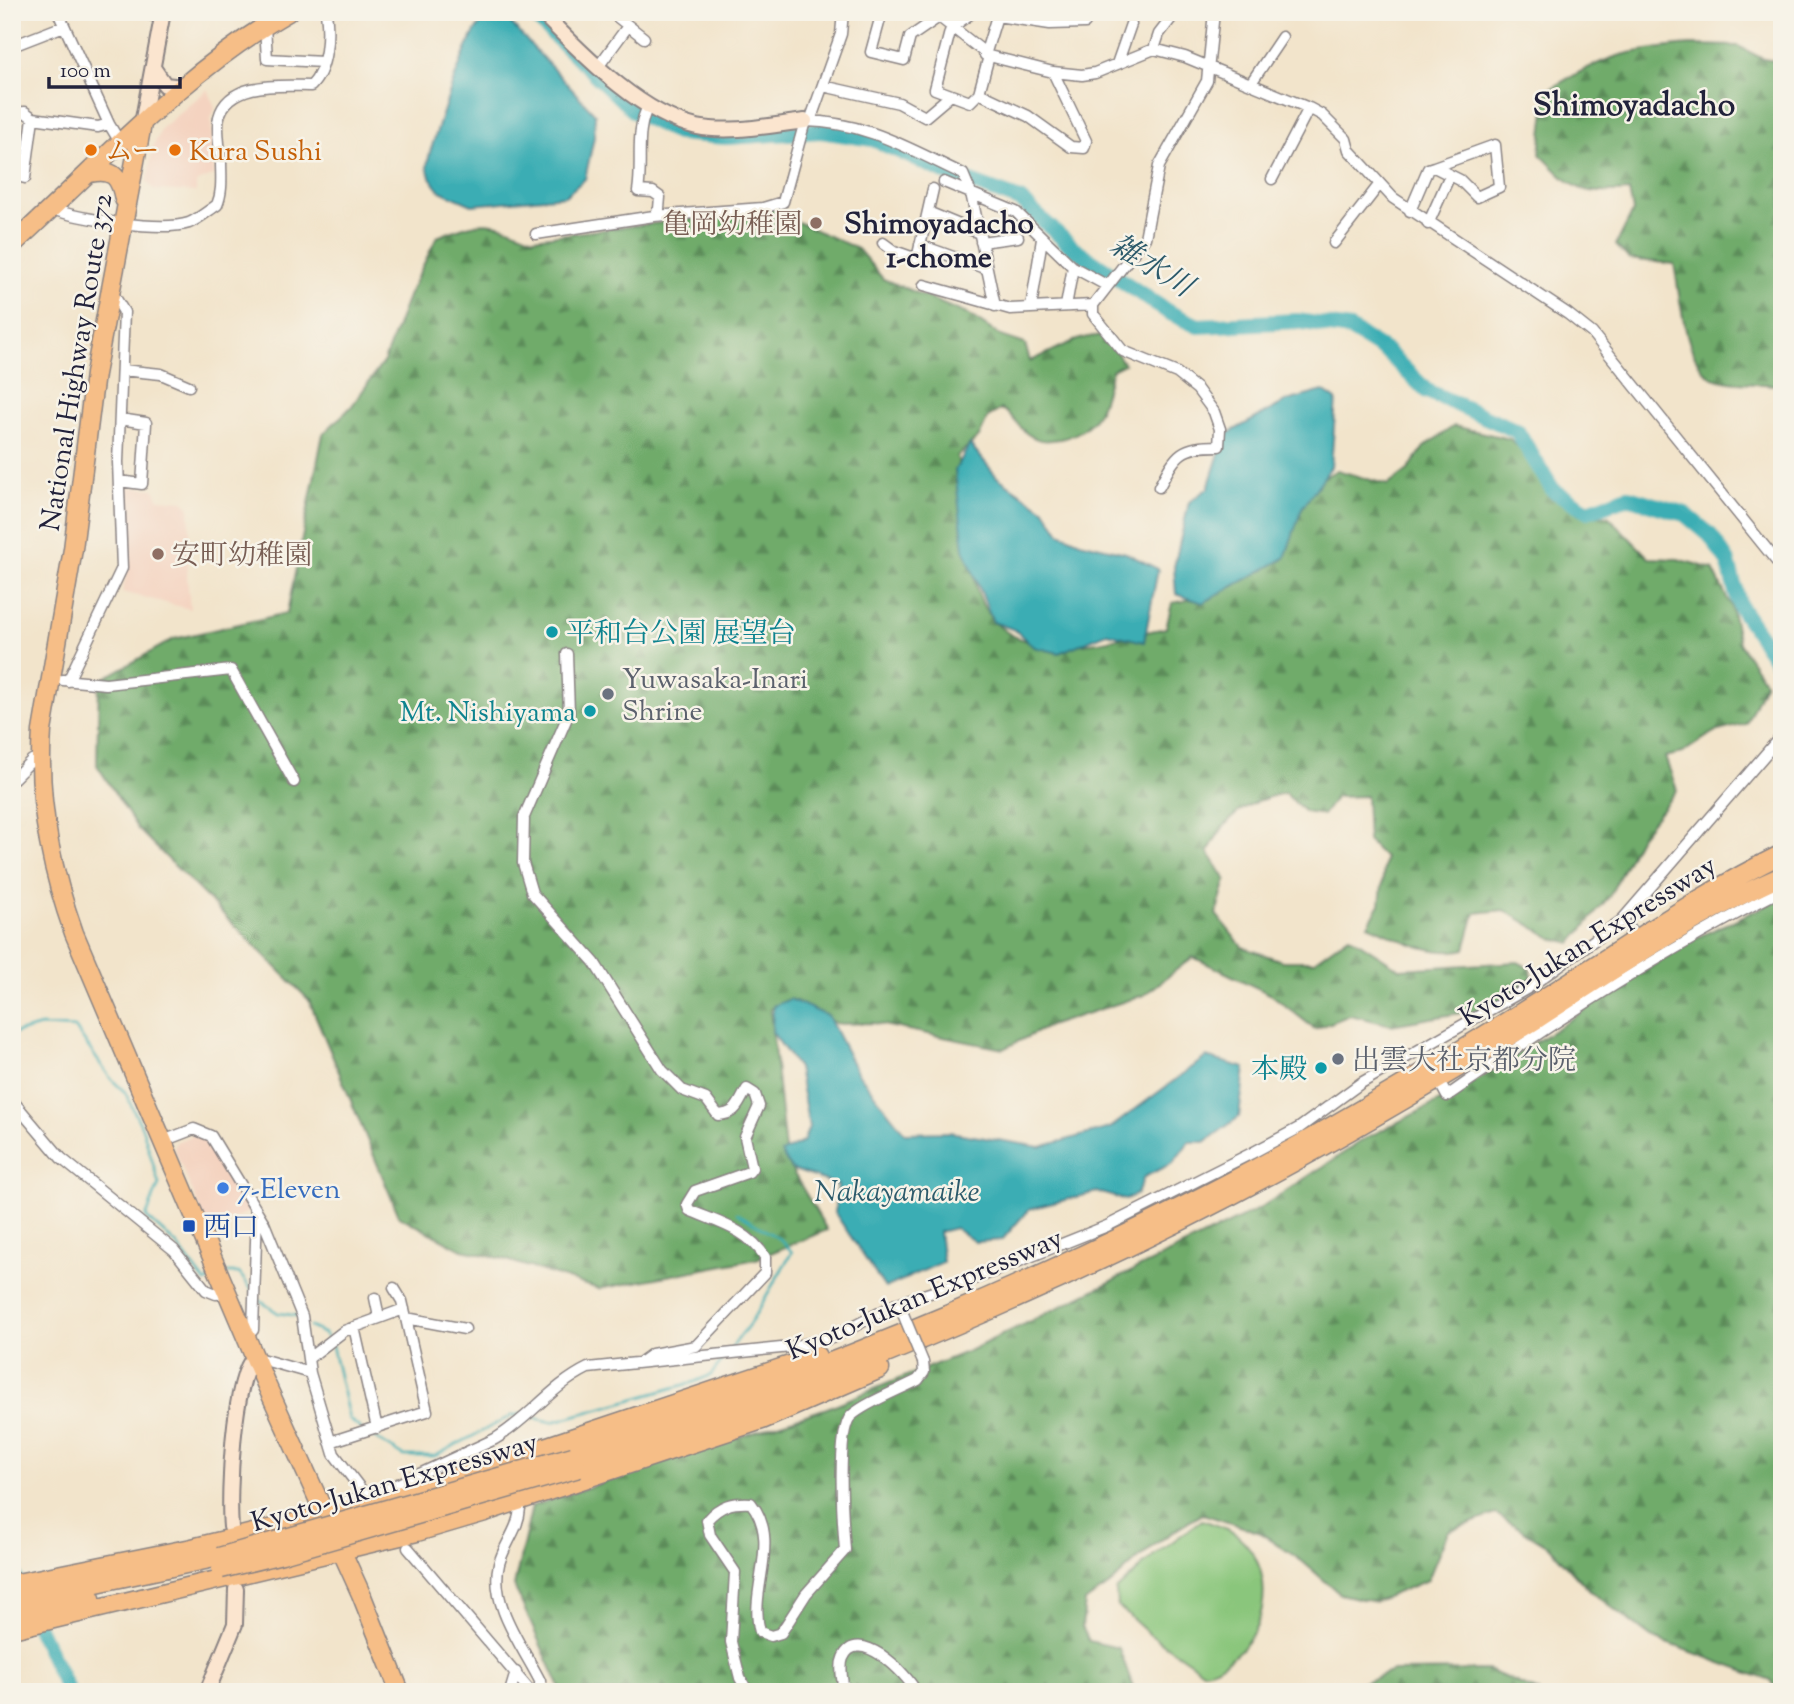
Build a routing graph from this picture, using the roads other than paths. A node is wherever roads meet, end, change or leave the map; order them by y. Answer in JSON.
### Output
{"nodes":[{"id":1,"x":58,"y":12,"type":"edge"},
{"id":2,"x":140,"y":12,"type":"edge"},
{"id":3,"x":288,"y":12,"type":"edge"},
{"id":4,"x":326,"y":12,"type":"edge"},
{"id":5,"x":541,"y":12,"type":"edge"},
{"id":6,"x":611,"y":12,"type":"edge"},
{"id":7,"x":843,"y":12,"type":"edge"},
{"id":8,"x":882,"y":12,"type":"edge"},
{"id":9,"x":972,"y":12,"type":"edge"},
{"id":10,"x":1051,"y":12,"type":"edge"},
{"id":11,"x":1089,"y":12,"type":"edge"},
{"id":12,"x":1176,"y":12,"type":"edge"},
{"id":13,"x":1214,"y":12,"type":"edge"},
{"id":14,"x":995,"y":14,"type":"edge"},
{"id":15,"x":162,"y":15,"type":"edge"},
{"id":16,"x":936,"y":15,"type":"edge"},
{"id":17,"x":1050,"y":24,"type":"junction"},
{"id":18,"x":1131,"y":24,"type":"dead end"},
{"id":19,"x":64,"y":26,"type":"junction"},
{"id":20,"x":265,"y":26,"type":"junction"},
{"id":21,"x":628,"y":26,"type":"junction"},
{"id":22,"x":951,"y":28,"type":"junction"},
{"id":23,"x":1282,"y":37,"type":"dead end"},
{"id":24,"x":644,"y":38,"type":"dead end"},
{"id":25,"x":15,"y":45,"type":"dead end"},
{"id":26,"x":1153,"y":49,"type":"junction"},
{"id":27,"x":987,"y":55,"type":"junction"},
{"id":28,"x":323,"y":62,"type":"junction"},
{"id":29,"x":1117,"y":64,"type":"junction"},
{"id":30,"x":598,"y":67,"type":"junction"},
{"id":31,"x":1211,"y":67,"type":"junction"},
{"id":32,"x":154,"y":69,"type":"junction"},
{"id":33,"x":1053,"y":72,"type":"junction"},
{"id":34,"x":1251,"y":83,"type":"junction"},
{"id":35,"x":823,"y":86,"type":"junction"},
{"id":36,"x":183,"y":87,"type":"junction"},
{"id":37,"x":979,"y":93,"type":"junction"},
{"id":38,"x":951,"y":95,"type":"junction"},
{"id":39,"x":649,"y":105,"type":"junction"},
{"id":40,"x":1309,"y":108,"type":"junction"},
{"id":41,"x":12,"y":113,"type":"edge"},
{"id":42,"x":33,"y":118,"type":"junction"},
{"id":43,"x":808,"y":121,"type":"junction"},
{"id":44,"x":109,"y":124,"type":"junction"},
{"id":45,"x":142,"y":124,"type":"junction"},
{"id":46,"x":121,"y":144,"type":"junction"},
{"id":47,"x":1434,"y":167,"type":"junction"},
{"id":48,"x":90,"y":173,"type":"junction"},
{"id":49,"x":12,"y":175,"type":"edge"},
{"id":50,"x":1450,"y":175,"type":"junction"},
{"id":51,"x":1272,"y":178,"type":"dead end"},
{"id":52,"x":944,"y":182,"type":"dead end"},
{"id":53,"x":1379,"y":185,"type":"junction"},
{"id":54,"x":933,"y":189,"type":"dead end"},
{"id":55,"x":971,"y":193,"type":"junction"},
{"id":56,"x":52,"y":209,"type":"junction"},
{"id":57,"x":1410,"y":211,"type":"junction"},
{"id":58,"x":928,"y":212,"type":"junction"},
{"id":59,"x":123,"y":216,"type":"junction"},
{"id":60,"x":654,"y":216,"type":"junction"},
{"id":61,"x":1428,"y":224,"type":"junction"},
{"id":62,"x":536,"y":234,"type":"dead end"},
{"id":63,"x":980,"y":237,"type":"junction"},
{"id":64,"x":1018,"y":237,"type":"dead end"},
{"id":65,"x":1042,"y":239,"type":"junction"},
{"id":66,"x":883,"y":243,"type":"dead end"},
{"id":67,"x":1334,"y":243,"type":"dead end"},
{"id":68,"x":12,"y":245,"type":"edge"},
{"id":69,"x":920,"y":245,"type":"junction"},
{"id":70,"x":1073,"y":267,"type":"junction"},
{"id":71,"x":987,"y":269,"type":"junction"},
{"id":72,"x":924,"y":285,"type":"dead end"},
{"id":73,"x":1106,"y":285,"type":"junction"},
{"id":74,"x":109,"y":296,"type":"junction"},
{"id":75,"x":1093,"y":305,"type":"junction"},
{"id":76,"x":995,"y":306,"type":"junction"},
{"id":77,"x":1066,"y":306,"type":"junction"},
{"id":78,"x":1031,"y":307,"type":"junction"},
{"id":79,"x":122,"y":370,"type":"junction"},
{"id":80,"x":189,"y":386,"type":"dead end"},
{"id":81,"x":120,"y":419,"type":"junction"},
{"id":82,"x":119,"y":481,"type":"junction"},
{"id":83,"x":1159,"y":487,"type":"dead end"},
{"id":84,"x":1782,"y":568,"type":"edge"},
{"id":85,"x":567,"y":654,"type":"dead end"},
{"id":86,"x":60,"y":679,"type":"junction"},
{"id":87,"x":1782,"y":735,"type":"edge"},
{"id":88,"x":41,"y":758,"type":"junction"},
{"id":89,"x":12,"y":780,"type":"edge"},
{"id":90,"x":294,"y":782,"type":"dead end"},
{"id":91,"x":1782,"y":854,"type":"edge"},
{"id":92,"x":1782,"y":876,"type":"edge"},
{"id":93,"x":1782,"y":890,"type":"edge"},
{"id":94,"x":1622,"y":920,"type":"junction"},
{"id":95,"x":1631,"y":930,"type":"dead end"},
{"id":96,"x":1417,"y":1048,"type":"junction"},
{"id":97,"x":1425,"y":1060,"type":"dead end"},
{"id":98,"x":1442,"y":1087,"type":"dead end"},
{"id":99,"x":12,"y":1100,"type":"edge"},
{"id":100,"x":163,"y":1141,"type":"junction"},
{"id":101,"x":257,"y":1212,"type":"junction"},
{"id":102,"x":1031,"y":1278,"type":"junction"},
{"id":103,"x":394,"y":1288,"type":"dead end"},
{"id":104,"x":229,"y":1293,"type":"junction"},
{"id":105,"x":374,"y":1298,"type":"dead end"},
{"id":106,"x":900,"y":1306,"type":"junction"},
{"id":107,"x":405,"y":1314,"type":"junction"},
{"id":108,"x":379,"y":1317,"type":"junction"},
{"id":109,"x":354,"y":1327,"type":"junction"},
{"id":110,"x":465,"y":1329,"type":"dead end"},
{"id":111,"x":933,"y":1335,"type":"junction"},
{"id":112,"x":246,"y":1337,"type":"junction"},
{"id":113,"x":254,"y":1357,"type":"junction"},
{"id":114,"x":309,"y":1359,"type":"junction"},
{"id":115,"x":641,"y":1362,"type":"junction"},
{"id":116,"x":310,"y":1373,"type":"junction"},
{"id":117,"x":369,"y":1431,"type":"junction"},
{"id":118,"x":495,"y":1439,"type":"junction"},
{"id":119,"x":330,"y":1442,"type":"junction"},
{"id":120,"x":501,"y":1454,"type":"dead end"},
{"id":121,"x":576,"y":1462,"type":"junction"},
{"id":122,"x":366,"y":1496,"type":"junction"},
{"id":123,"x":520,"y":1508,"type":"dead end"},
{"id":124,"x":326,"y":1516,"type":"junction"},
{"id":125,"x":231,"y":1527,"type":"dead end"},
{"id":126,"x":408,"y":1548,"type":"dead end"},
{"id":127,"x":340,"y":1551,"type":"junction"},
{"id":128,"x":151,"y":1579,"type":"junction"},
{"id":129,"x":12,"y":1584,"type":"edge"},
{"id":130,"x":236,"y":1588,"type":"dead end"},
{"id":131,"x":12,"y":1601,"type":"edge"},
{"id":132,"x":13,"y":1624,"type":"edge"},
{"id":133,"x":516,"y":1672,"type":"junction"},
{"id":134,"x":207,"y":1692,"type":"edge"},
{"id":135,"x":400,"y":1692,"type":"edge"},
{"id":136,"x":510,"y":1692,"type":"edge"},
{"id":137,"x":533,"y":1692,"type":"edge"},
{"id":138,"x":748,"y":1692,"type":"edge"},
{"id":139,"x":844,"y":1692,"type":"edge"},
{"id":140,"x":916,"y":1692,"type":"edge"}],
"edges":[{"from":1,"to":19,"type":"street"},
{"from":2,"to":15,"type":"street"},
{"from":3,"to":20,"type":"highway"},
{"from":4,"to":28,"type":"street"},
{"from":5,"to":30,"type":"main road"},
{"from":6,"to":21,"type":"street"},
{"from":7,"to":35,"type":"street"},
{"from":8,"to":16,"type":"street"},
{"from":9,"to":22,"type":"street"},
{"from":10,"to":17,"type":"street"},
{"from":11,"to":17,"type":"street"},
{"from":12,"to":26,"type":"street"},
{"from":13,"to":31,"type":"street"},
{"from":14,"to":17,"type":"street"},
{"from":14,"to":27,"type":"street"},
{"from":15,"to":32,"type":"main road"},
{"from":16,"to":22,"type":"street"},
{"from":18,"to":29,"type":"street"},
{"from":19,"to":25,"type":"street"},
{"from":19,"to":44,"type":"street"},
{"from":20,"to":28,"type":"street"},
{"from":20,"to":36,"type":"highway"},
{"from":21,"to":24,"type":"street"},
{"from":21,"to":30,"type":"street"},
{"from":22,"to":27,"type":"street"},
{"from":22,"to":38,"type":"street"},
{"from":23,"to":34,"type":"street"},
{"from":26,"to":29,"type":"street"},
{"from":26,"to":31,"type":"street"},
{"from":27,"to":33,"type":"street"},
{"from":27,"to":37,"type":"street"},
{"from":28,"to":59,"type":"street"},
{"from":29,"to":33,"type":"street"},
{"from":30,"to":39,"type":"main road"},
{"from":31,"to":34,"type":"street"},
{"from":31,"to":73,"type":"street"},
{"from":32,"to":36,"type":"main road"},
{"from":32,"to":45,"type":"main road"},
{"from":33,"to":37,"type":"street"},
{"from":34,"to":40,"type":"street"},
{"from":35,"to":38,"type":"street"},
{"from":35,"to":43,"type":"street"},
{"from":36,"to":45,"type":"highway"},
{"from":37,"to":38,"type":"street"},
{"from":39,"to":43,"type":"main road"},
{"from":39,"to":60,"type":"street"},
{"from":40,"to":51,"type":"street"},
{"from":40,"to":53,"type":"street"},
{"from":41,"to":42,"type":"street"},
{"from":42,"to":44,"type":"street"},
{"from":42,"to":49,"type":"street"},
{"from":43,"to":55,"type":"street"},
{"from":43,"to":60,"type":"street"},
{"from":44,"to":46,"type":"street"},
{"from":45,"to":46,"type":"highway"},
{"from":45,"to":59,"type":"highway","name":"National Highway Route 372"},
{"from":46,"to":48,"type":"highway"},
{"from":47,"to":50,"type":"street"},
{"from":47,"to":50,"type":"street"},
{"from":47,"to":57,"type":"street"},
{"from":48,"to":56,"type":"highway"},
{"from":48,"to":59,"type":"highway"},
{"from":50,"to":61,"type":"street"},
{"from":52,"to":55,"type":"street"},
{"from":53,"to":57,"type":"street"},
{"from":53,"to":67,"type":"street"},
{"from":54,"to":58,"type":"street"},
{"from":55,"to":63,"type":"street"},
{"from":55,"to":65,"type":"street"},
{"from":56,"to":59,"type":"street"},
{"from":56,"to":68,"type":"highway"},
{"from":57,"to":61,"type":"street"},
{"from":58,"to":63,"type":"street"},
{"from":58,"to":69,"type":"street"},
{"from":59,"to":74,"type":"highway","name":"National Highway Route 372"},
{"from":60,"to":62,"type":"street"},
{"from":61,"to":84,"type":"street"},
{"from":63,"to":64,"type":"street"},
{"from":63,"to":71,"type":"street"},
{"from":65,"to":70,"type":"street"},
{"from":65,"to":78,"type":"street"},
{"from":66,"to":69,"type":"street"},
{"from":69,"to":71,"type":"street"},
{"from":70,"to":73,"type":"street"},
{"from":70,"to":77,"type":"street"},
{"from":71,"to":76,"type":"street"},
{"from":72,"to":76,"type":"street"},
{"from":73,"to":75,"type":"street"},
{"from":74,"to":79,"type":"street"},
{"from":74,"to":86,"type":"highway","name":"National Highway Route 372"},
{"from":75,"to":77,"type":"street"},
{"from":75,"to":83,"type":"street"},
{"from":76,"to":78,"type":"street"},
{"from":77,"to":78,"type":"street"},
{"from":79,"to":80,"type":"street"},
{"from":79,"to":81,"type":"street"},
{"from":81,"to":82,"type":"street"},
{"from":81,"to":82,"type":"street"},
{"from":82,"to":86,"type":"street"},
{"from":85,"to":115,"type":"street"},
{"from":86,"to":88,"type":"highway","name":"National Highway Route 372"},
{"from":86,"to":90,"type":"street"},
{"from":87,"to":94,"type":"street"},
{"from":88,"to":89,"type":"street"},
{"from":88,"to":100,"type":"highway","name":"National Highway Route 372"},
{"from":91,"to":102,"type":"highway","name":"Kyoto-Jukan Expressway"},
{"from":92,"to":111,"type":"highway","name":"Kyoto-Jukan Expressway"},
{"from":93,"to":98,"type":"street"},
{"from":94,"to":95,"type":"street"},
{"from":94,"to":96,"type":"street"},
{"from":96,"to":97,"type":"street"},
{"from":96,"to":106,"type":"street"},
{"from":99,"to":104,"type":"street"},
{"from":100,"to":101,"type":"street"},
{"from":100,"to":104,"type":"highway","name":"National Highway Route 372"},
{"from":101,"to":112,"type":"street"},
{"from":101,"to":114,"type":"street"},
{"from":102,"to":121,"type":"highway","name":"Kyoto-Jukan Expressway"},
{"from":102,"to":124,"type":"highway"},
{"from":103,"to":107,"type":"street"},
{"from":104,"to":112,"type":"highway","name":"National Highway Route 372"},
{"from":105,"to":108,"type":"street"},
{"from":106,"to":115,"type":"street"},
{"from":106,"to":138,"type":"street","bridge":true},
{"from":107,"to":108,"type":"street"},
{"from":107,"to":110,"type":"street"},
{"from":107,"to":117,"type":"street"},
{"from":108,"to":109,"type":"street"},
{"from":109,"to":114,"type":"street"},
{"from":109,"to":117,"type":"street"},
{"from":111,"to":121,"type":"highway","name":"Kyoto-Jukan Expressway"},
{"from":111,"to":127,"type":"highway"},
{"from":112,"to":113,"type":"highway","name":"National Highway Route 372"},
{"from":113,"to":116,"type":"street"},
{"from":113,"to":124,"type":"highway","name":"National Highway Route 372"},
{"from":113,"to":125,"type":"main road"},
{"from":114,"to":116,"type":"street"},
{"from":115,"to":118,"type":"street"},
{"from":116,"to":119,"type":"street"},
{"from":117,"to":119,"type":"street"},
{"from":118,"to":120,"type":"street"},
{"from":118,"to":122,"type":"street"},
{"from":119,"to":122,"type":"street"},
{"from":121,"to":128,"type":"highway","name":"Kyoto-Jukan Expressway","bridge":true},
{"from":122,"to":124,"type":"street"},
{"from":123,"to":137,"type":"street"},
{"from":124,"to":127,"type":"highway","name":"National Highway Route 372"},
{"from":124,"to":129,"type":"highway"},
{"from":126,"to":133,"type":"street"},
{"from":127,"to":132,"type":"highway"},
{"from":127,"to":135,"type":"highway","name":"National Highway Route 372"},
{"from":128,"to":131,"type":"highway","name":"Kyoto-Jukan Expressway"},
{"from":128,"to":132,"type":"highway","name":"Kyoto-Jukan Expressway"},
{"from":130,"to":134,"type":"main road"},
{"from":133,"to":136,"type":"street"},
{"from":133,"to":137,"type":"street"},
{"from":139,"to":140,"type":"street"}]}
